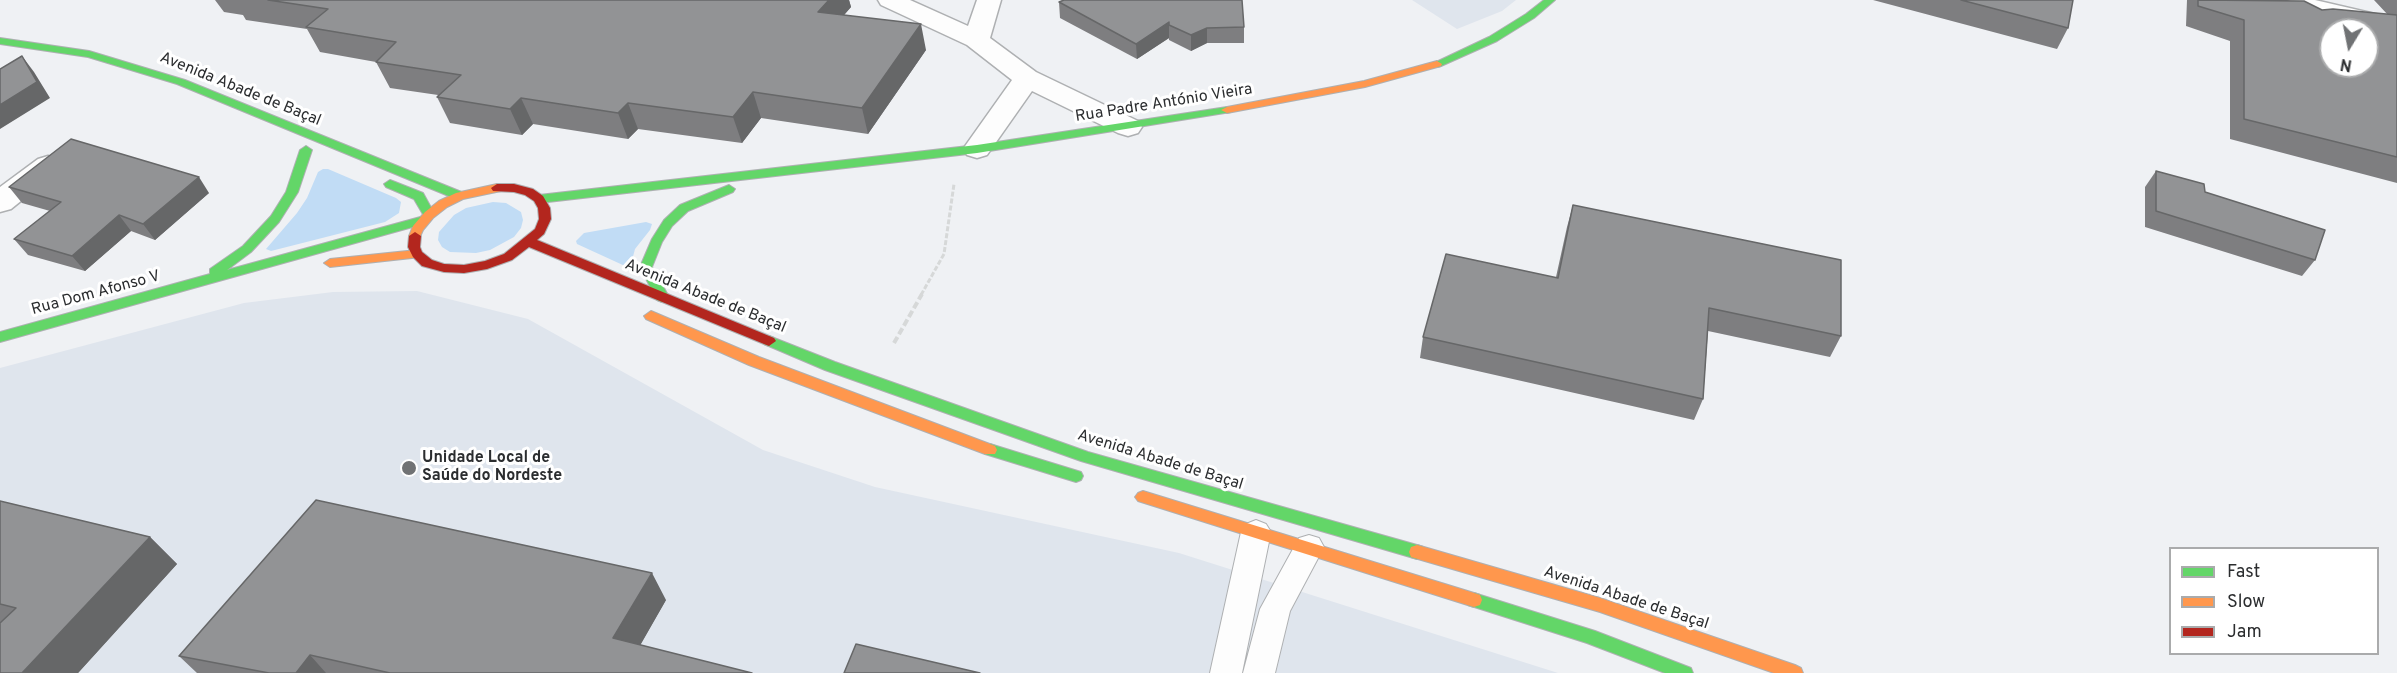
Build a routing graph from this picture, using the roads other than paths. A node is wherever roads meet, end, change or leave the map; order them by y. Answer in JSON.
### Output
{"nodes":[{"id":1,"x":890,"y":0,"type":"edge"},
{"id":2,"x":989,"y":0,"type":"edge"},
{"id":3,"x":1550,"y":0,"type":"edge"},
{"id":4,"x":2283,"y":0,"type":"edge"},
{"id":5,"x":2352,"y":0,"type":"edge"},
{"id":6,"x":2360,"y":18,"type":"edge"},
{"id":7,"x":2366,"y":18,"type":"edge"},
{"id":8,"x":2379,"y":23,"type":"edge"},
{"id":9,"x":2397,"y":27,"type":"edge"},
{"id":10,"x":976,"y":40,"type":"junction"},
{"id":11,"x":0,"y":42,"type":"edge"},
{"id":12,"x":0,"y":54,"type":"edge"},
{"id":13,"x":83,"y":67,"type":"dead end"},
{"id":14,"x":1026,"y":78,"type":"junction"},
{"id":15,"x":1128,"y":127,"type":"junction"},
{"id":16,"x":73,"y":146,"type":"edge"},
{"id":17,"x":977,"y":149,"type":"junction"},
{"id":18,"x":306,"y":150,"type":"dead end"},
{"id":19,"x":764,"y":175,"type":"junction"},
{"id":20,"x":378,"y":179,"type":"dead end"},
{"id":21,"x":460,"y":196,"type":"junction"},
{"id":22,"x":539,"y":199,"type":"junction"},
{"id":23,"x":0,"y":202,"type":"edge"},
{"id":24,"x":625,"y":203,"type":"dead end"},
{"id":25,"x":426,"y":218,"type":"junction"},
{"id":26,"x":529,"y":242,"type":"junction"},
{"id":27,"x":417,"y":254,"type":"junction"},
{"id":28,"x":508,"y":256,"type":"junction"},
{"id":29,"x":528,"y":264,"type":"dead end"},
{"id":30,"x":201,"y":283,"type":"junction"},
{"id":31,"x":662,"y":297,"type":"junction"},
{"id":32,"x":634,"y":308,"type":"dead end"},
{"id":33,"x":0,"y":337,"type":"edge"},
{"id":34,"x":1086,"y":480,"type":"dead end"},
{"id":35,"x":1132,"y":494,"type":"dead end"},
{"id":36,"x":1256,"y":532,"type":"junction"},
{"id":37,"x":1310,"y":535,"type":"junction"},
{"id":38,"x":1226,"y":673,"type":"edge"},
{"id":39,"x":1259,"y":673,"type":"edge"},
{"id":40,"x":1685,"y":673,"type":"edge"},
{"id":41,"x":1795,"y":673,"type":"edge"}],
"edges":[{"from":1,"to":10,"type":"street"},
{"from":2,"to":10,"type":"street"},
{"from":3,"to":15,"type":"main road","name":"Rua Padre António Vieira"},
{"from":4,"to":6,"type":"street"},
{"from":5,"to":7,"type":"street"},
{"from":8,"to":9,"type":"street"},
{"from":10,"to":14,"type":"street"},
{"from":11,"to":21,"type":"main road","name":"Avenida Abade de Baçal"},
{"from":12,"to":13,"type":"main road"},
{"from":14,"to":15,"type":"street"},
{"from":14,"to":17,"type":"street"},
{"from":15,"to":17,"type":"main road","name":"Rua Padre António Vieira"},
{"from":16,"to":23,"type":"street"},
{"from":17,"to":19,"type":"main road","name":"Rua Padre António Vieira"},
{"from":18,"to":30,"type":"main road"},
{"from":19,"to":22,"type":"main road"},
{"from":19,"to":24,"type":"main road"},
{"from":19,"to":31,"type":"main road"},
{"from":20,"to":25,"type":"main road"},
{"from":21,"to":22,"type":"main road"},
{"from":21,"to":25,"type":"main road"},
{"from":22,"to":26,"type":"main road"},
{"from":25,"to":27,"type":"main road"},
{"from":25,"to":30,"type":"main road"},
{"from":26,"to":28,"type":"main road"},
{"from":26,"to":31,"type":"main road","name":"Avenida Abade de Baçal"},
{"from":27,"to":28,"type":"main road"},
{"from":27,"to":30,"type":"main road"},
{"from":28,"to":29,"type":"main road"},
{"from":30,"to":33,"type":"main road","name":"Rua Dom Afonso V"},
{"from":31,"to":37,"type":"main road","name":"Avenida Abade de Baçal"},
{"from":32,"to":34,"type":"main road"},
{"from":35,"to":36,"type":"main road","name":"Avenida Abade de Baçal"},
{"from":36,"to":37,"type":"main road"},
{"from":36,"to":37,"type":"main road","name":"Avenida Abade de Baçal"},
{"from":36,"to":38,"type":"lane"},
{"from":37,"to":39,"type":"lane"},
{"from":37,"to":40,"type":"main road","name":"Avenida Abade de Baçal"},
{"from":37,"to":41,"type":"main road","name":"Avenida Abade de Baçal"}]}
